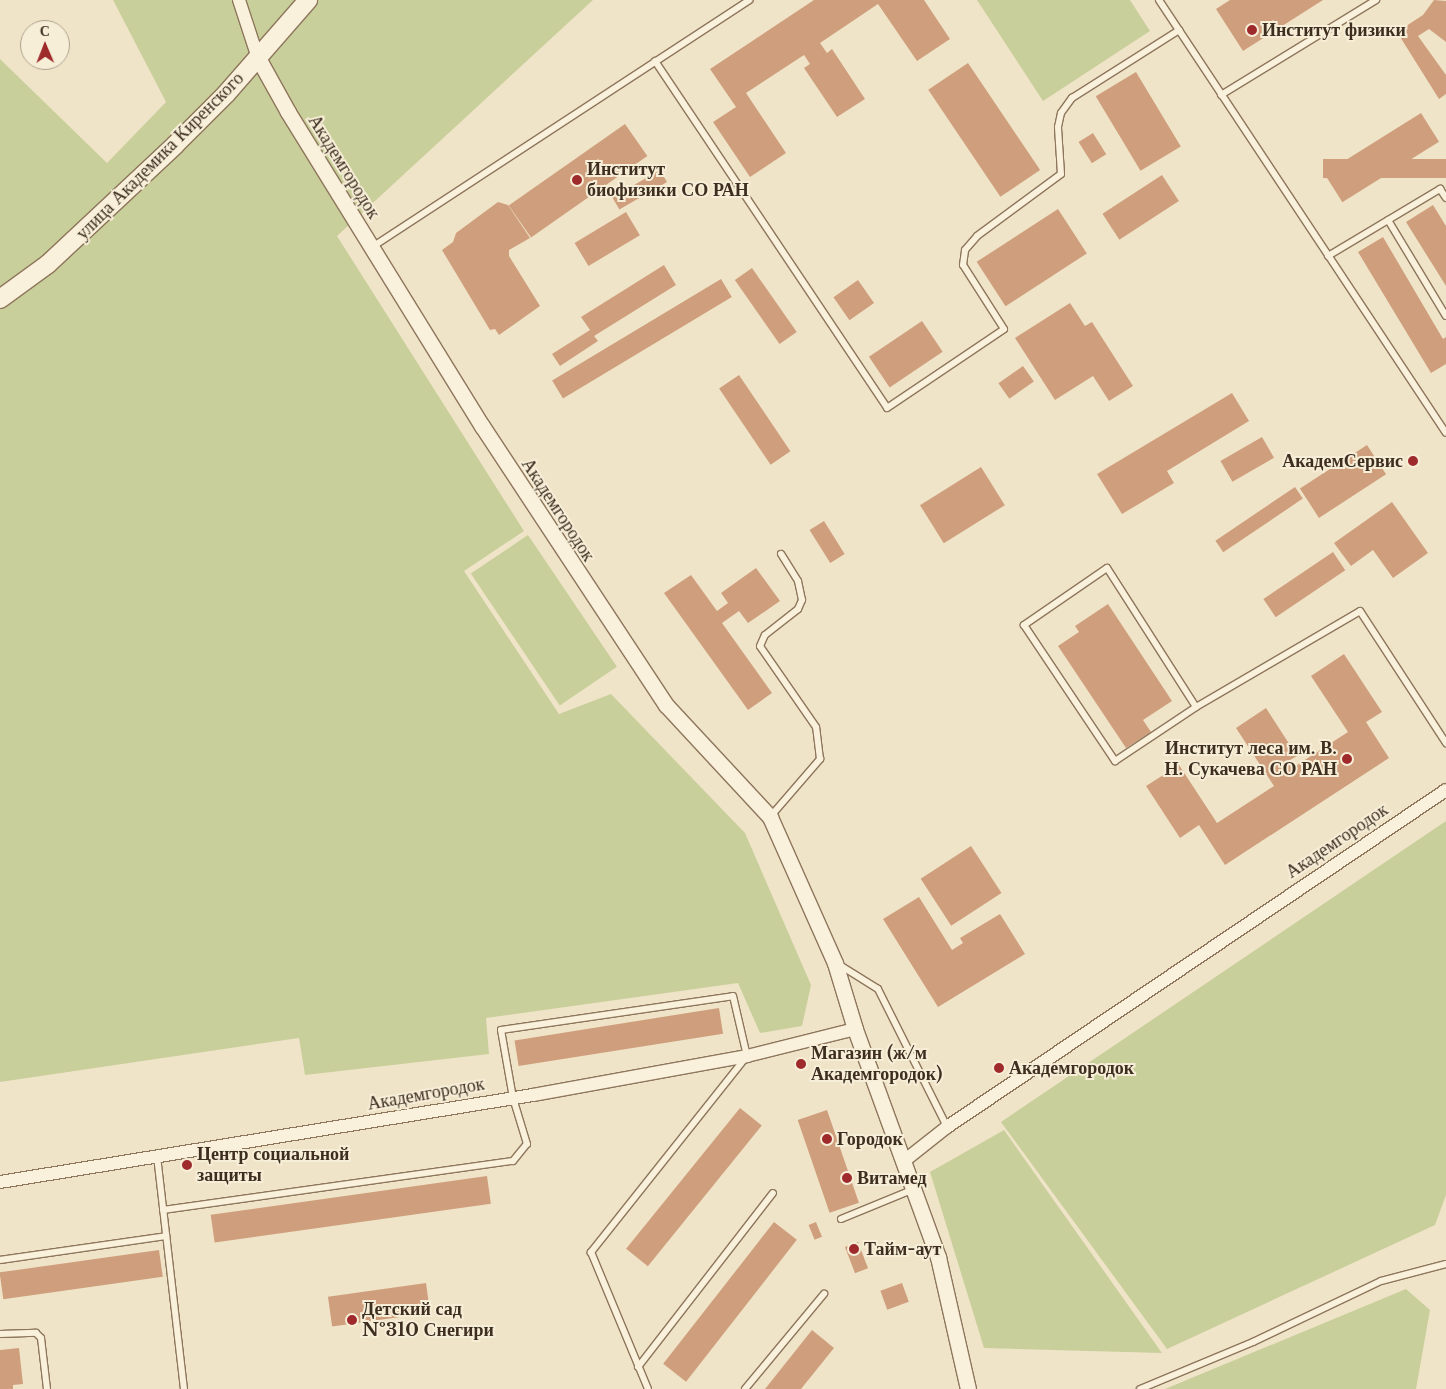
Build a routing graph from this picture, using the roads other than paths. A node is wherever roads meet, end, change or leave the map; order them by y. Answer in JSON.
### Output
{"nodes":[{"id":1,"x":239,"y":0,"type":"edge"},
{"id":2,"x":308,"y":0,"type":"edge"},
{"id":3,"x":749,"y":0,"type":"edge"},
{"id":4,"x":1159,"y":0,"type":"edge"},
{"id":5,"x":1376,"y":0,"type":"edge"},
{"id":6,"x":1179,"y":30,"type":"junction"},
{"id":7,"x":258,"y":58,"type":"junction"},
{"id":8,"x":655,"y":61,"type":"junction"},
{"id":9,"x":1221,"y":95,"type":"junction"},
{"id":10,"x":1446,"y":198,"type":"edge"},
{"id":11,"x":1388,"y":220,"type":"junction"},
{"id":12,"x":372,"y":247,"type":"junction"},
{"id":13,"x":1328,"y":256,"type":"junction"},
{"id":14,"x":0,"y":299,"type":"edge"},
{"id":15,"x":1446,"y":316,"type":"edge"},
{"id":16,"x":1446,"y":433,"type":"edge"},
{"id":17,"x":781,"y":554,"type":"dead end"},
{"id":18,"x":1196,"y":707,"type":"junction"},
{"id":19,"x":1446,"y":742,"type":"edge"},
{"id":20,"x":1446,"y":790,"type":"edge"},
{"id":21,"x":770,"y":817,"type":"junction"},
{"id":22,"x":835,"y":962,"type":"junction"},
{"id":23,"x":855,"y":1029,"type":"junction"},
{"id":24,"x":747,"y":1056,"type":"junction"},
{"id":25,"x":513,"y":1098,"type":"junction"},
{"id":26,"x":947,"y":1127,"type":"junction"},
{"id":27,"x":157,"y":1156,"type":"junction"},
{"id":28,"x":904,"y":1161,"type":"junction"},
{"id":29,"x":0,"y":1182,"type":"edge"},
{"id":30,"x":914,"y":1189,"type":"junction"},
{"id":31,"x":773,"y":1193,"type":"dead end"},
{"id":32,"x":163,"y":1210,"type":"junction"},
{"id":33,"x":842,"y":1219,"type":"dead end"},
{"id":34,"x":166,"y":1236,"type":"junction"},
{"id":35,"x":0,"y":1260,"type":"edge"},
{"id":36,"x":1446,"y":1264,"type":"edge"},
{"id":37,"x":824,"y":1294,"type":"dead end"},
{"id":38,"x":0,"y":1334,"type":"edge"},
{"id":39,"x":638,"y":1367,"type":"junction"},
{"id":40,"x":47,"y":1389,"type":"edge"},
{"id":41,"x":184,"y":1389,"type":"edge"},
{"id":42,"x":648,"y":1389,"type":"edge"},
{"id":43,"x":745,"y":1389,"type":"edge"},
{"id":44,"x":968,"y":1389,"type":"edge"},
{"id":45,"x":1140,"y":1389,"type":"edge"}],
"edges":[{"from":1,"to":7,"type":"street","name":"Академгородок"},
{"from":2,"to":7,"type":"main road","name":"улица Академика Киренского"},
{"from":3,"to":8,"type":"lane"},
{"from":4,"to":6,"type":"lane"},
{"from":5,"to":9,"type":"lane"},
{"from":6,"to":8,"type":"lane"},
{"from":6,"to":9,"type":"lane"},
{"from":7,"to":12,"type":"street","name":"Академгородок"},
{"from":7,"to":14,"type":"main road","name":"улица Академика Киренского"},
{"from":8,"to":12,"type":"lane"},
{"from":9,"to":13,"type":"lane"},
{"from":10,"to":11,"type":"lane"},
{"from":11,"to":13,"type":"lane"},
{"from":11,"to":15,"type":"lane"},
{"from":12,"to":21,"type":"street","name":"Академгородок"},
{"from":13,"to":16,"type":"lane"},
{"from":17,"to":21,"type":"lane"},
{"from":18,"to":18,"type":"lane"},
{"from":18,"to":19,"type":"lane"},
{"from":20,"to":26,"type":"street","name":"Академгородок"},
{"from":21,"to":22,"type":"street","name":"Академгородок"},
{"from":22,"to":23,"type":"street","name":"Академгородок"},
{"from":22,"to":26,"type":"lane"},
{"from":23,"to":24,"type":"street","name":"Академгородок"},
{"from":23,"to":28,"type":"street","name":"Академгородок"},
{"from":24,"to":25,"type":"street","name":"Академгородок"},
{"from":24,"to":25,"type":"lane"},
{"from":24,"to":39,"type":"lane"},
{"from":25,"to":27,"type":"street","name":"Академгородок"},
{"from":25,"to":32,"type":"lane"},
{"from":26,"to":28,"type":"street","name":"Академгородок"},
{"from":27,"to":29,"type":"street","name":"Академгородок"},
{"from":27,"to":32,"type":"lane"},
{"from":28,"to":30,"type":"street","name":"Академгородок"},
{"from":30,"to":33,"type":"lane"},
{"from":30,"to":44,"type":"street","name":"Академгородок"},
{"from":31,"to":39,"type":"lane"},
{"from":32,"to":34,"type":"lane"},
{"from":34,"to":35,"type":"lane"},
{"from":34,"to":41,"type":"lane"},
{"from":36,"to":45,"type":"lane"},
{"from":37,"to":43,"type":"lane"},
{"from":38,"to":40,"type":"lane"},
{"from":39,"to":42,"type":"lane"}]}
